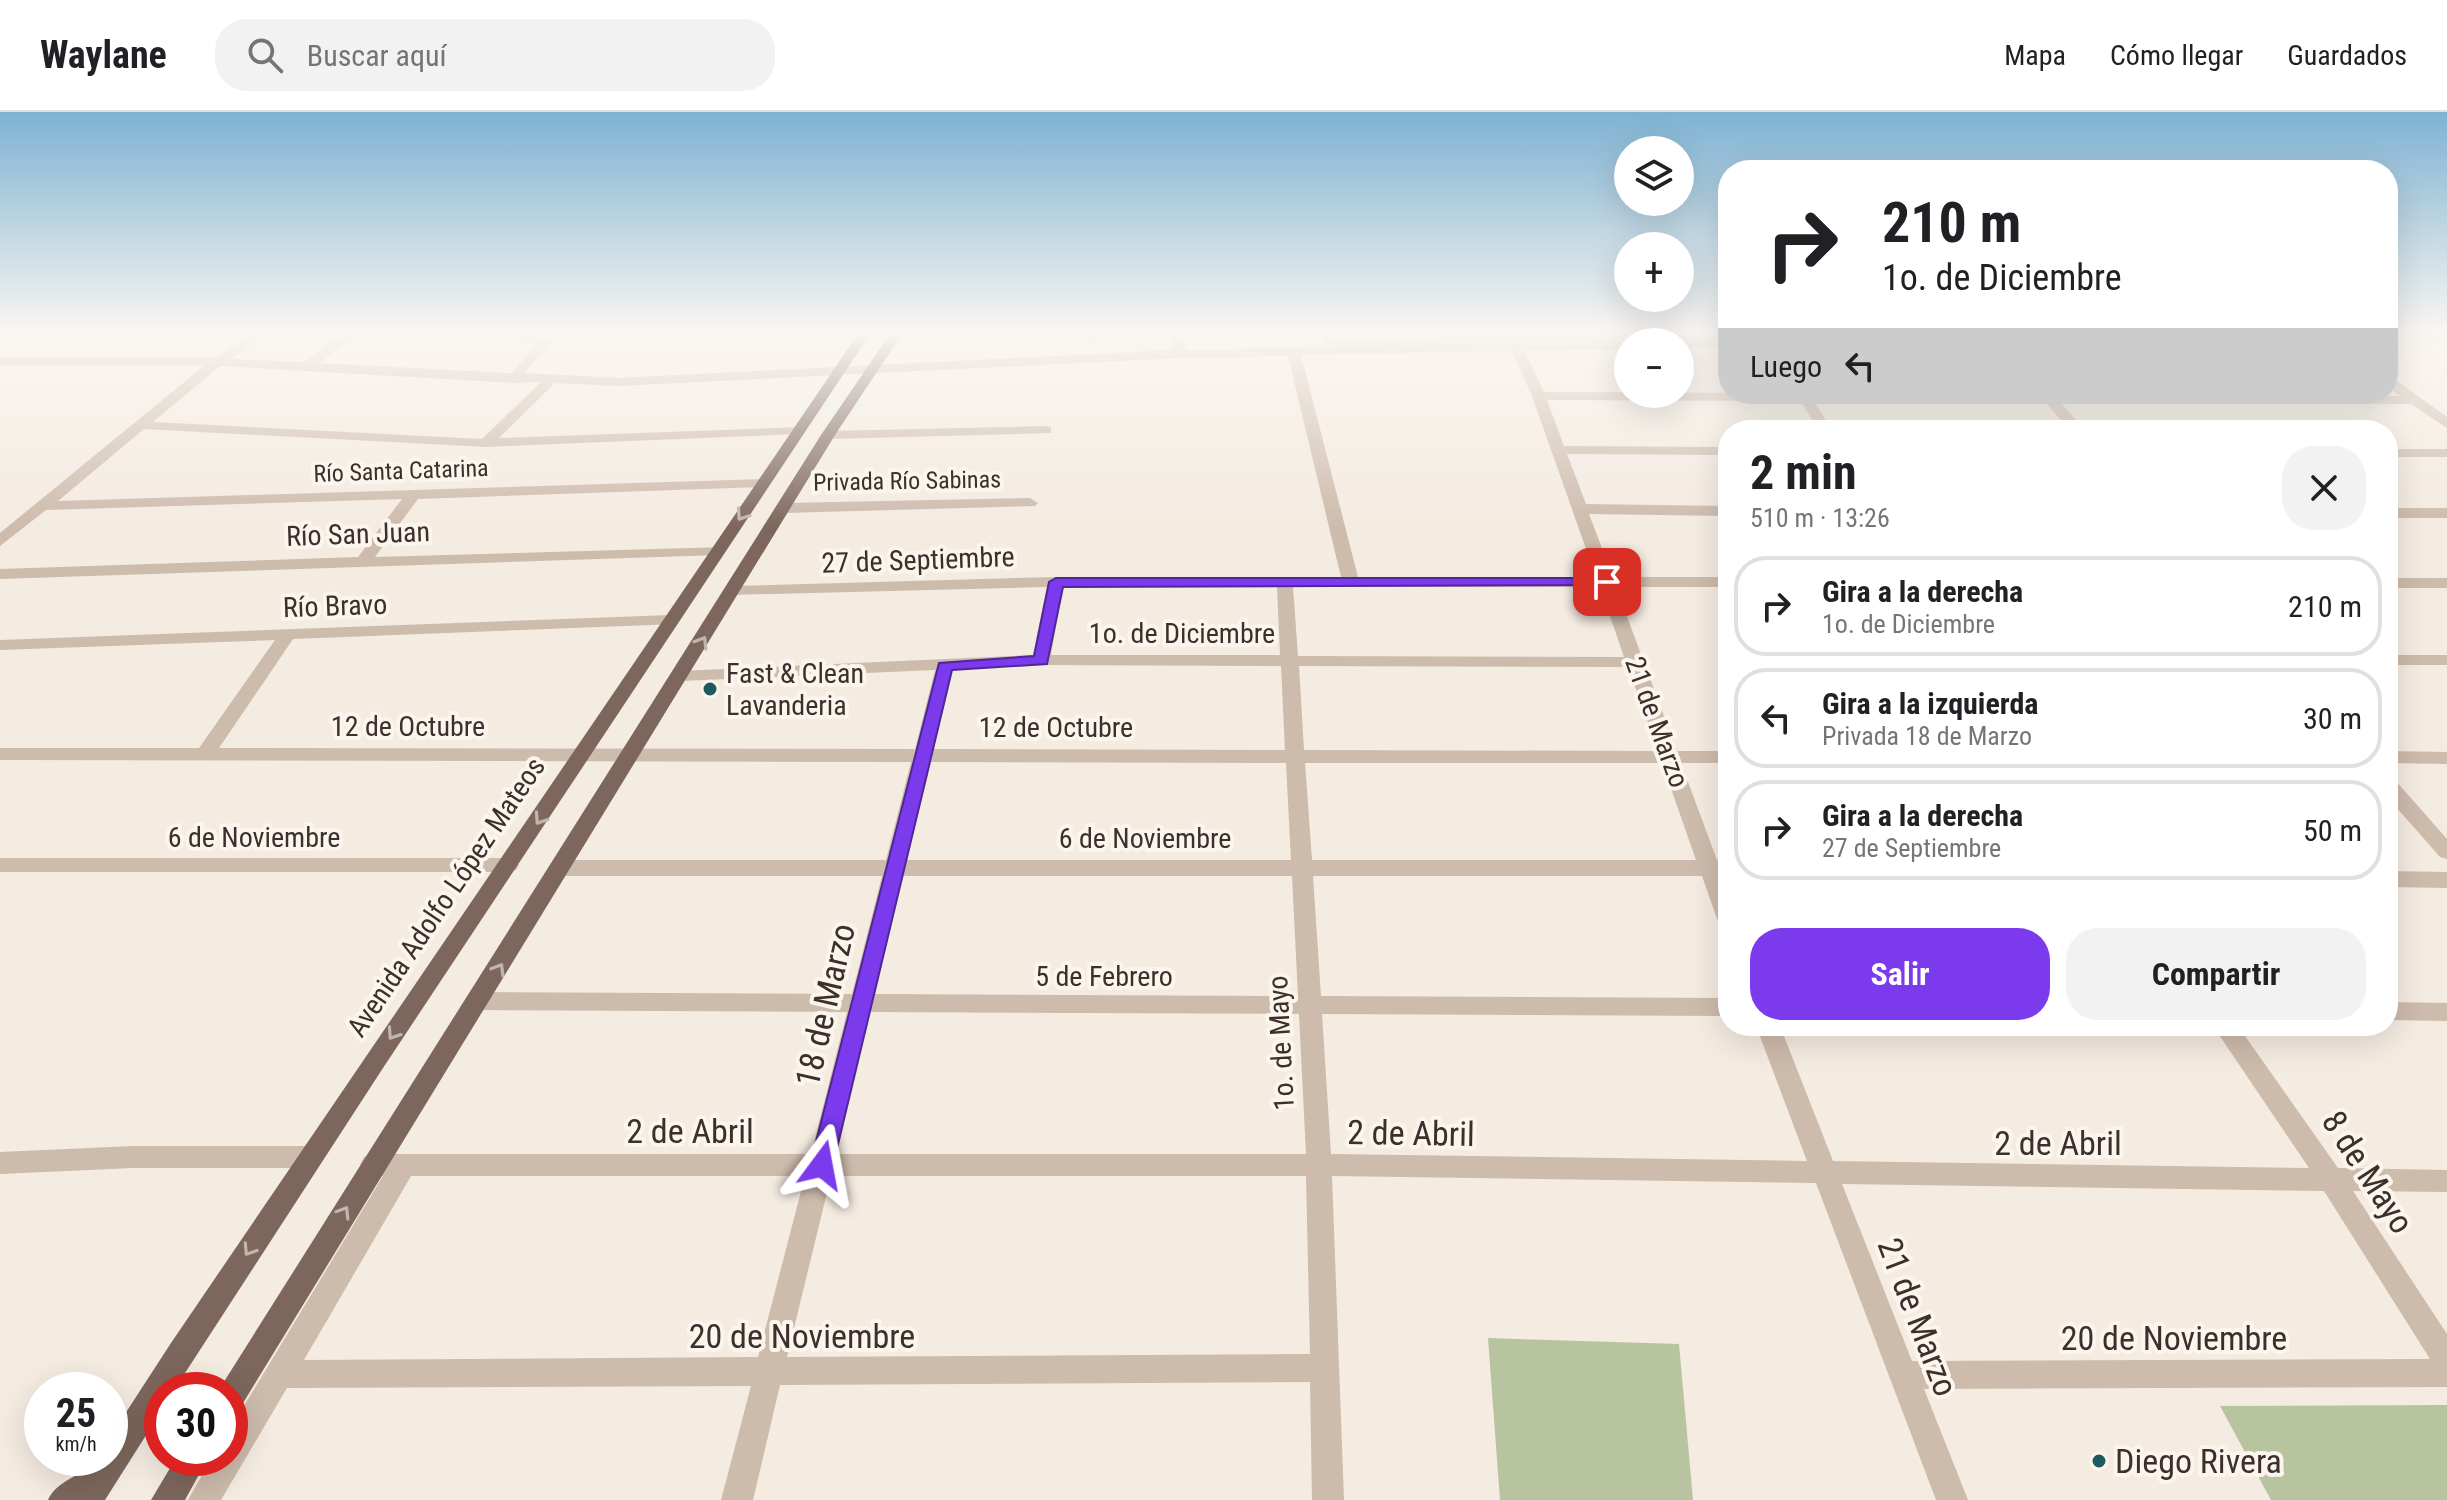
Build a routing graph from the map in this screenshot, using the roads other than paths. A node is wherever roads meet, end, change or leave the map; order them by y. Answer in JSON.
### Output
{"nodes":[{"id":1,"x":171,"y":399,"type":"edge"},
{"id":2,"x":532,"y":399,"type":"edge"},
{"id":3,"x":821,"y":399,"type":"edge"},
{"id":4,"x":853,"y":399,"type":"edge"},
{"id":5,"x":1305,"y":399,"type":"edge"},
{"id":6,"x":1540,"y":399,"type":"edge"},
{"id":7,"x":2398,"y":400,"type":"edge"},
{"id":8,"x":2414,"y":400,"type":"joint"},
{"id":9,"x":2054,"y":404,"type":"edge"},
{"id":10,"x":2069,"y":420,"type":"edge"},
{"id":11,"x":2447,"y":424,"type":"edge"},
{"id":12,"x":138,"y":425,"type":"junction"},
{"id":13,"x":799,"y":430,"type":"junction"},
{"id":14,"x":1046,"y":430,"type":"dead end"},
{"id":15,"x":828,"y":435,"type":"junction"},
{"id":16,"x":486,"y":443,"type":"junction"},
{"id":17,"x":1559,"y":450,"type":"junction"},
{"id":18,"x":1718,"y":451,"type":"edge"},
{"id":19,"x":2398,"y":453,"type":"edge"},
{"id":20,"x":2447,"y":453,"type":"edge"},
{"id":21,"x":763,"y":483,"type":"junction"},
{"id":22,"x":413,"y":495,"type":"junction"},
{"id":23,"x":1030,"y":503,"type":"dead end"},
{"id":24,"x":41,"y":506,"type":"junction"},
{"id":25,"x":785,"y":508,"type":"junction"},
{"id":26,"x":1581,"y":509,"type":"junction"},
{"id":27,"x":1718,"y":511,"type":"edge"},
{"id":28,"x":2398,"y":513,"type":"edge"},
{"id":29,"x":2447,"y":513,"type":"edge"},
{"id":30,"x":0,"y":541,"type":"edge"},
{"id":31,"x":719,"y":550,"type":"junction"},
{"id":32,"x":364,"y":560,"type":"junction"},
{"id":33,"x":0,"y":574,"type":"edge"},
{"id":34,"x":1056,"y":582,"type":"junction"},
{"id":35,"x":1607,"y":582,"type":"junction"},
{"id":36,"x":1718,"y":582,"type":"edge"},
{"id":37,"x":1351,"y":583,"type":"junction"},
{"id":38,"x":2398,"y":583,"type":"edge"},
{"id":39,"x":2447,"y":583,"type":"edge"},
{"id":40,"x":1285,"y":584,"type":"junction"},
{"id":41,"x":734,"y":591,"type":"junction"},
{"id":42,"x":671,"y":620,"type":"junction"},
{"id":43,"x":288,"y":634,"type":"junction"},
{"id":44,"x":0,"y":645,"type":"edge"},
{"id":45,"x":1041,"y":660,"type":"junction"},
{"id":46,"x":2398,"y":660,"type":"edge"},
{"id":47,"x":2447,"y":660,"type":"edge"},
{"id":48,"x":1291,"y":662,"type":"junction"},
{"id":49,"x":1636,"y":662,"type":"junction"},
{"id":50,"x":945,"y":666,"type":"junction"},
{"id":51,"x":680,"y":676,"type":"junction"},
{"id":52,"x":0,"y":754,"type":"edge"},
{"id":53,"x":205,"y":754,"type":"junction"},
{"id":54,"x":584,"y":755,"type":"junction"},
{"id":55,"x":629,"y":755,"type":"junction"},
{"id":56,"x":1295,"y":755,"type":"junction"},
{"id":57,"x":922,"y":756,"type":"junction"},
{"id":58,"x":1671,"y":757,"type":"junction"},
{"id":59,"x":1718,"y":757,"type":"edge"},
{"id":60,"x":2398,"y":757,"type":"edge"},
{"id":61,"x":2447,"y":758,"type":"edge"},
{"id":62,"x":2398,"y":796,"type":"edge"},
{"id":63,"x":2447,"y":852,"type":"edge"},
{"id":64,"x":0,"y":865,"type":"edge"},
{"id":65,"x":509,"y":865,"type":"junction"},
{"id":66,"x":893,"y":866,"type":"junction"},
{"id":67,"x":1301,"y":866,"type":"junction"},
{"id":68,"x":1718,"y":867,"type":"edge"},
{"id":69,"x":561,"y":868,"type":"junction"},
{"id":70,"x":2398,"y":879,"type":"edge"},
{"id":71,"x":2447,"y":880,"type":"edge"},
{"id":72,"x":479,"y":1001,"type":"junction"},
{"id":73,"x":860,"y":1005,"type":"junction"},
{"id":74,"x":1309,"y":1007,"type":"junction"},
{"id":75,"x":1718,"y":1007,"type":"edge"},
{"id":76,"x":2398,"y":1011,"type":"edge"},
{"id":77,"x":2447,"y":1012,"type":"edge"},
{"id":78,"x":1772,"y":1036,"type":"edge"},
{"id":79,"x":2232,"y":1036,"type":"edge"},
{"id":80,"x":310,"y":1157,"type":"junction"},
{"id":81,"x":0,"y":1163,"type":"edge"},
{"id":82,"x":373,"y":1165,"type":"junction"},
{"id":83,"x":404,"y":1165,"type":"junction"},
{"id":84,"x":822,"y":1165,"type":"junction"},
{"id":85,"x":1319,"y":1165,"type":"junction"},
{"id":86,"x":1824,"y":1175,"type":"junction"},
{"id":87,"x":2331,"y":1179,"type":"junction"},
{"id":88,"x":2447,"y":1181,"type":"edge"},
{"id":89,"x":2447,"y":1360,"type":"edge"},
{"id":90,"x":1324,"y":1368,"type":"junction"},
{"id":91,"x":246,"y":1372,"type":"edge"},
{"id":92,"x":767,"y":1372,"type":"junction"},
{"id":93,"x":2447,"y":1373,"type":"edge"},
{"id":94,"x":280,"y":1374,"type":"junction"},
{"id":95,"x":1902,"y":1375,"type":"junction"},
{"id":96,"x":248,"y":1427,"type":"edge"},
{"id":97,"x":182,"y":1476,"type":"edge"},
{"id":98,"x":219,"y":1476,"type":"edge"},
{"id":99,"x":94,"y":1489,"type":"edge"},
{"id":100,"x":64,"y":1500,"type":"edge"},
{"id":101,"x":167,"y":1500,"type":"edge"},
{"id":102,"x":204,"y":1500,"type":"edge"},
{"id":103,"x":737,"y":1500,"type":"edge"},
{"id":104,"x":1328,"y":1500,"type":"edge"},
{"id":105,"x":1952,"y":1500,"type":"edge"}],
"edges":[{"from":1,"to":12,"type":"street"},
{"from":2,"to":16,"type":"street"},
{"from":3,"to":13,"type":"main road","name":"Avenida Adolfo López Mateos"},
{"from":4,"to":15,"type":"main road"},
{"from":5,"to":37,"type":"street"},
{"from":6,"to":17,"type":"street","name":"21 de Marzo"},
{"from":7,"to":8,"type":"street"},
{"from":8,"to":11,"type":"street"},
{"from":9,"to":10,"type":"street"},
{"from":12,"to":16,"type":"street"},
{"from":12,"to":24,"type":"street"},
{"from":13,"to":16,"type":"street"},
{"from":13,"to":21,"type":"main road","name":"Avenida Adolfo López Mateos"},
{"from":14,"to":15,"type":"street"},
{"from":15,"to":25,"type":"main road"},
{"from":17,"to":18,"type":"street"},
{"from":17,"to":26,"type":"street","name":"21 de Marzo"},
{"from":19,"to":20,"type":"street"},
{"from":21,"to":22,"type":"street","name":"Río Santa Catarina"},
{"from":21,"to":31,"type":"main road","name":"Avenida Adolfo López Mateos","one_way":true},
{"from":22,"to":24,"type":"street","name":"Río Santa Catarina"},
{"from":22,"to":32,"type":"street"},
{"from":23,"to":25,"type":"street","name":"Privada Río Sabinas"},
{"from":24,"to":30,"type":"street"},
{"from":25,"to":41,"type":"main road"},
{"from":26,"to":27,"type":"street"},
{"from":26,"to":35,"type":"street","name":"21 de Marzo"},
{"from":28,"to":29,"type":"street"},
{"from":31,"to":32,"type":"street","name":"Río San Juan"},
{"from":31,"to":42,"type":"main road","name":"Avenida Adolfo López Mateos"},
{"from":32,"to":33,"type":"street","name":"Río San Juan"},
{"from":34,"to":40,"type":"street","name":"27 de Septiembre"},
{"from":34,"to":41,"type":"street","name":"27 de Septiembre"},
{"from":34,"to":45,"type":"street"},
{"from":35,"to":36,"type":"street","name":"27 de Septiembre"},
{"from":35,"to":37,"type":"street","name":"27 de Septiembre"},
{"from":35,"to":49,"type":"street","name":"21 de Marzo"},
{"from":37,"to":40,"type":"street","name":"27 de Septiembre"},
{"from":38,"to":39,"type":"street"},
{"from":40,"to":48,"type":"street","name":"1o. de Mayo"},
{"from":51,"to":41,"type":"main road","one_way":true},
{"from":42,"to":43,"type":"street","name":"Río Bravo"},
{"from":42,"to":54,"type":"main road","name":"Avenida Adolfo López Mateos"},
{"from":43,"to":44,"type":"street","name":"Río Bravo"},
{"from":43,"to":53,"type":"street"},
{"from":45,"to":48,"type":"street","name":"1o. de Diciembre"},
{"from":45,"to":50,"type":"street","name":"1o. de Diciembre"},
{"from":46,"to":47,"type":"street"},
{"from":48,"to":49,"type":"street","name":"1o. de Diciembre"},
{"from":48,"to":56,"type":"street","name":"1o. de Mayo"},
{"from":49,"to":58,"type":"street","name":"21 de Marzo"},
{"from":50,"to":51,"type":"street","name":"1o. de Diciembre"},
{"from":50,"to":57,"type":"street","name":"18 de Marzo"},
{"from":51,"to":55,"type":"main road"},
{"from":52,"to":53,"type":"street","name":"12 de Octubre"},
{"from":53,"to":54,"type":"street","name":"12 de Octubre"},
{"from":54,"to":55,"type":"street","name":"12 de Octubre"},
{"from":54,"to":65,"type":"main road","name":"Avenida Adolfo López Mateos","one_way":true},
{"from":55,"to":57,"type":"street","name":"12 de Octubre"},
{"from":55,"to":69,"type":"main road"},
{"from":56,"to":57,"type":"street","name":"12 de Octubre"},
{"from":56,"to":58,"type":"street","name":"12 de Octubre"},
{"from":56,"to":67,"type":"street","name":"1o. de Mayo"},
{"from":57,"to":66,"type":"street","name":"18 de Marzo"},
{"from":58,"to":59,"type":"street","name":"12 de Octubre"},
{"from":58,"to":68,"type":"street","name":"21 de Marzo"},
{"from":60,"to":61,"type":"street"},
{"from":62,"to":63,"type":"street"},
{"from":64,"to":65,"type":"street","name":"6 de Noviembre"},
{"from":65,"to":80,"type":"main road","name":"Avenida Adolfo López Mateos","one_way":true},
{"from":66,"to":67,"type":"street","name":"6 de Noviembre"},
{"from":66,"to":69,"type":"street","name":"6 de Noviembre"},
{"from":66,"to":73,"type":"street","name":"18 de Marzo"},
{"from":67,"to":68,"type":"street","name":"6 de Noviembre"},
{"from":67,"to":74,"type":"street","name":"1o. de Mayo"},
{"from":72,"to":69,"type":"main road","one_way":true},
{"from":70,"to":71,"type":"street"},
{"from":72,"to":73,"type":"street","name":"5 de Febrero"},
{"from":72,"to":82,"type":"main road"},
{"from":73,"to":74,"type":"street","name":"5 de Febrero"},
{"from":73,"to":84,"type":"street","name":"18 de Marzo"},
{"from":74,"to":75,"type":"street","name":"5 de Febrero"},
{"from":74,"to":85,"type":"street","name":"1o. de Mayo"},
{"from":76,"to":77,"type":"street"},
{"from":78,"to":86,"type":"street","name":"21 de Marzo"},
{"from":79,"to":87,"type":"street","name":"8 de Mayo"},
{"from":80,"to":81,"type":"street"},
{"from":80,"to":99,"type":"main road","name":"Avenida Adolfo López Mateos","one_way":true},
{"from":82,"to":83,"type":"street","name":"2 de Abril"},
{"from":91,"to":82,"type":"main road","one_way":true},
{"from":83,"to":84,"type":"street","name":"2 de Abril"},
{"from":83,"to":94,"type":"street"},
{"from":84,"to":85,"type":"street","name":"2 de Abril"},
{"from":84,"to":92,"type":"street","name":"18 de Marzo"},
{"from":85,"to":86,"type":"street","name":"2 de Abril"},
{"from":85,"to":90,"type":"street","name":"1o. de Mayo"},
{"from":86,"to":87,"type":"street","name":"2 de Abril"},
{"from":86,"to":95,"type":"street","name":"21 de Marzo"},
{"from":87,"to":88,"type":"street","name":"2 de Abril"},
{"from":87,"to":89,"type":"street","name":"8 de Mayo"},
{"from":90,"to":92,"type":"street","name":"20 de Noviembre"},
{"from":90,"to":104,"type":"street","name":"1o. de Mayo"},
{"from":92,"to":94,"type":"street","name":"20 de Noviembre"},
{"from":92,"to":103,"type":"street","name":"18 de Marzo"},
{"from":93,"to":95,"type":"street","name":"20 de Noviembre"},
{"from":94,"to":96,"type":"street"},
{"from":95,"to":105,"type":"street","name":"21 de Marzo"},
{"from":97,"to":101,"type":"main road"},
{"from":98,"to":102,"type":"street"},
{"from":99,"to":100,"type":"main road"}]}
